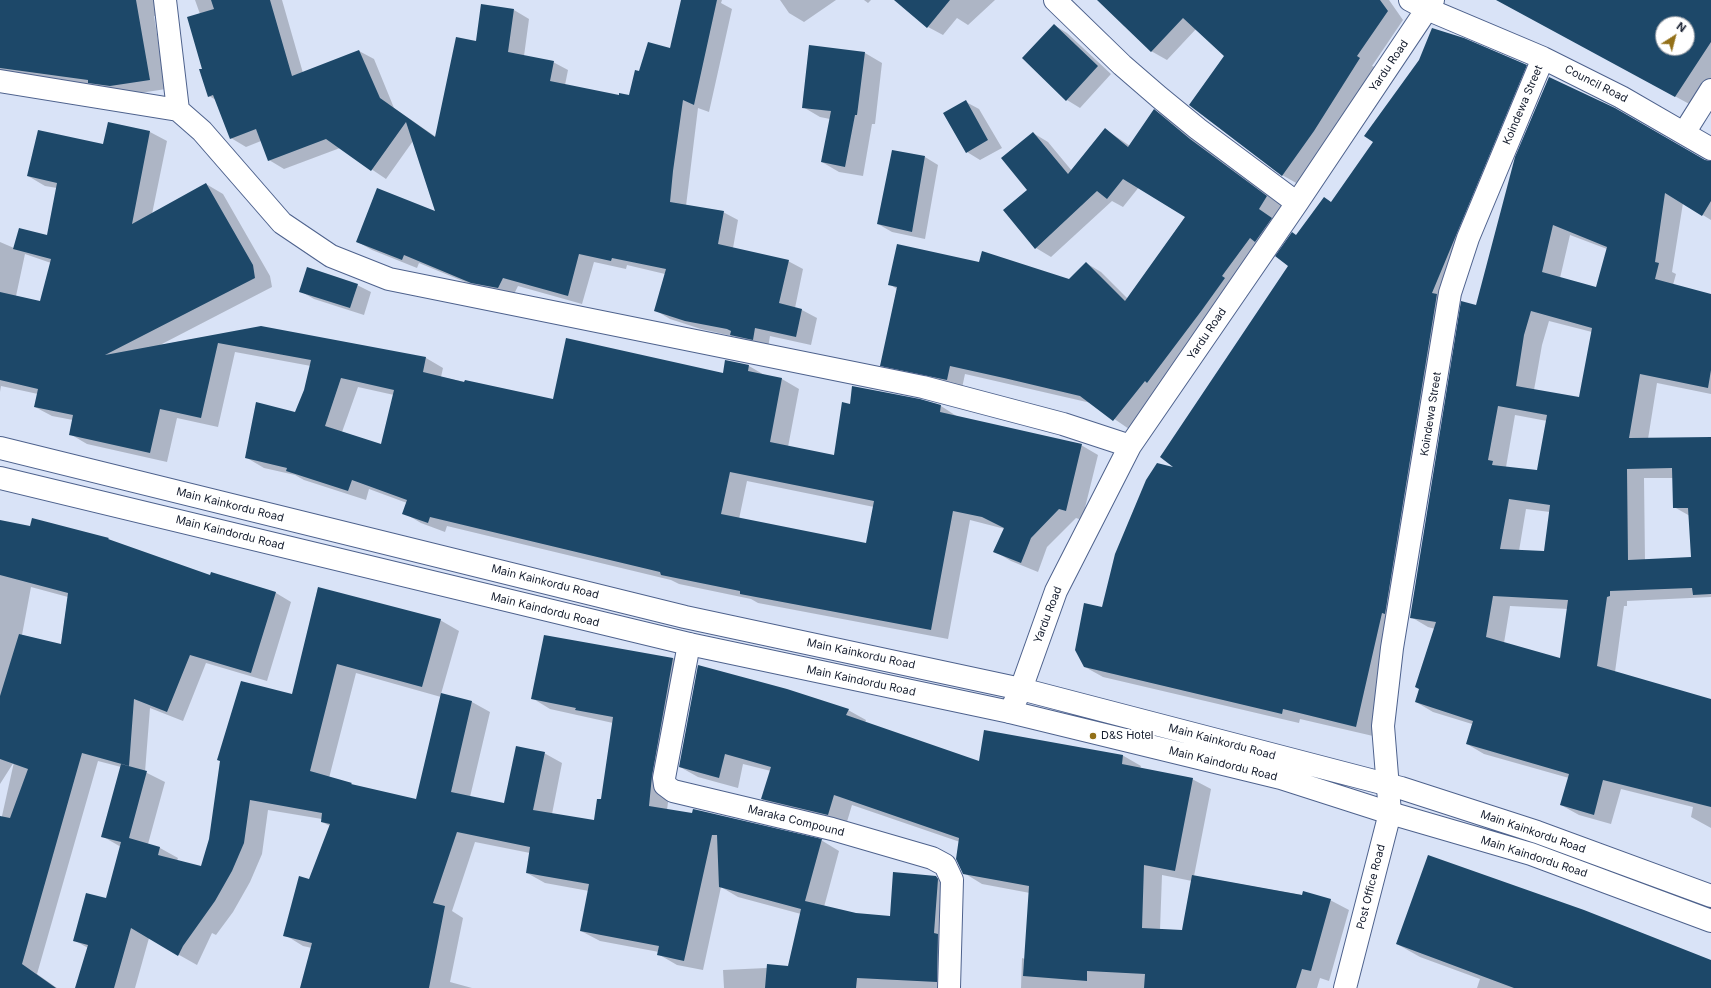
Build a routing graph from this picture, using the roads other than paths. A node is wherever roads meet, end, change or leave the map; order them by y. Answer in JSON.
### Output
{"nodes":[{"id":1,"x":165,"y":0,"type":"edge"},
{"id":2,"x":1055,"y":0,"type":"edge"},
{"id":3,"x":1423,"y":3,"type":"edge"},
{"id":4,"x":1543,"y":58,"type":"junction"},
{"id":5,"x":0,"y":81,"type":"edge"},
{"id":6,"x":1711,"y":90,"type":"edge"},
{"id":7,"x":178,"y":110,"type":"junction"},
{"id":8,"x":1684,"y":133,"type":"junction"},
{"id":9,"x":1711,"y":149,"type":"edge"},
{"id":10,"x":1297,"y":203,"type":"junction"},
{"id":11,"x":1130,"y":446,"type":"junction"},
{"id":12,"x":8,"y":450,"type":"edge"},
{"id":13,"x":6,"y":479,"type":"edge"},
{"id":14,"x":648,"y":608,"type":"junction"},
{"id":15,"x":642,"y":633,"type":"junction"},
{"id":16,"x":689,"y":644,"type":"junction"},
{"id":17,"x":1021,"y":689,"type":"junction"},
{"id":18,"x":1010,"y":712,"type":"junction"},
{"id":19,"x":1387,"y":785,"type":"junction"},
{"id":20,"x":1390,"y":813,"type":"junction"},
{"id":21,"x":1711,"y":896,"type":"edge"},
{"id":22,"x":1711,"y":921,"type":"edge"},
{"id":23,"x":949,"y":988,"type":"edge"},
{"id":24,"x":1345,"y":988,"type":"edge"}],
"edges":[{"from":1,"to":7,"type":"street"},
{"from":2,"to":10,"type":"street"},
{"from":3,"to":4,"type":"street","name":"Council Road"},
{"from":3,"to":10,"type":"street","name":"Yardu Road"},
{"from":4,"to":8,"type":"street","name":"Council Road"},
{"from":4,"to":19,"type":"street","name":"Koindewa Street"},
{"from":5,"to":7,"type":"street"},
{"from":6,"to":8,"type":"street"},
{"from":7,"to":11,"type":"street"},
{"from":8,"to":9,"type":"street","name":"Council Road"},
{"from":10,"to":11,"type":"street","name":"Yardu Road"},
{"from":11,"to":17,"type":"street","name":"Yardu Road"},
{"from":12,"to":13,"type":"street"},
{"from":12,"to":14,"type":"street","name":"Main Kainkordu Road"},
{"from":13,"to":15,"type":"street","name":"Main Kaindordu Road"},
{"from":14,"to":15,"type":"street"},
{"from":14,"to":17,"type":"street","name":"Main Kainkordu Road"},
{"from":15,"to":16,"type":"street","name":"Main Kaindordu Road"},
{"from":16,"to":18,"type":"street","name":"Main Kaindordu Road"},
{"from":16,"to":23,"type":"street","name":"Maraka Compound"},
{"from":17,"to":18,"type":"street","name":"Yardu Road"},
{"from":17,"to":19,"type":"street","name":"Main Kainkordu Road"},
{"from":18,"to":20,"type":"street","name":"Main Kaindordu Road"},
{"from":19,"to":20,"type":"street","name":"Post Office Road"},
{"from":19,"to":21,"type":"street","name":"Main Kainkordu Road"},
{"from":20,"to":22,"type":"street","name":"Main Kaindordu Road"},
{"from":20,"to":24,"type":"street","name":"Post Office Road"}]}
